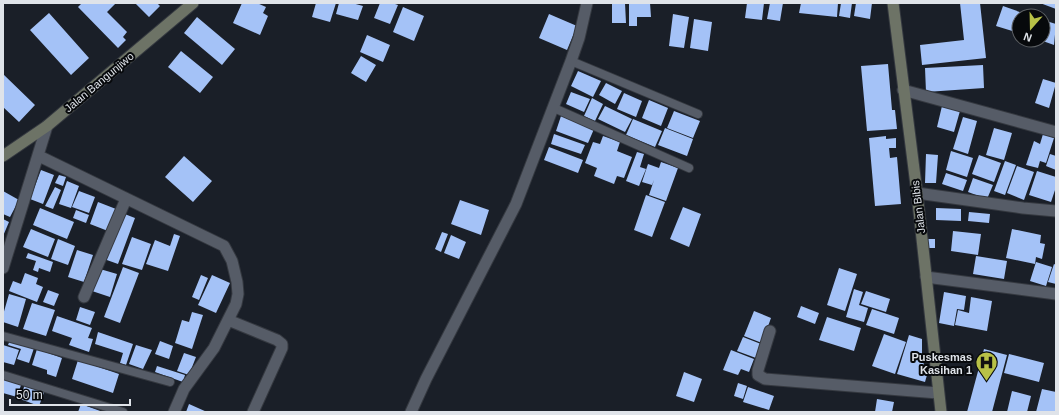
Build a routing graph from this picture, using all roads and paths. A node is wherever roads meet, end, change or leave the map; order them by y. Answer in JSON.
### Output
{"nodes":[{"id":1,"x":193,"y":3,"type":"edge"},
{"id":2,"x":587,"y":3,"type":"edge"},
{"id":3,"x":893,"y":3,"type":"edge"},
{"id":4,"x":571,"y":61,"type":"junction"},
{"id":5,"x":903,"y":90,"type":"junction"},
{"id":6,"x":554,"y":108,"type":"junction"},
{"id":7,"x":698,"y":114,"type":"dead end"},
{"id":8,"x":47,"y":126,"type":"junction"},
{"id":9,"x":1056,"y":132,"type":"edge"},
{"id":10,"x":3,"y":156,"type":"edge"},
{"id":11,"x":39,"y":156,"type":"junction"},
{"id":12,"x":689,"y":168,"type":"dead end"},
{"id":13,"x":917,"y":193,"type":"junction"},
{"id":14,"x":126,"y":199,"type":"junction"},
{"id":15,"x":1056,"y":211,"type":"edge"},
{"id":16,"x":3,"y":268,"type":"edge"},
{"id":17,"x":926,"y":277,"type":"junction"},
{"id":18,"x":1056,"y":294,"type":"edge"},
{"id":19,"x":84,"y":297,"type":"dead end"},
{"id":20,"x":228,"y":320,"type":"junction"},
{"id":21,"x":770,"y":331,"type":"dead end"},
{"id":22,"x":3,"y":336,"type":"edge"},
{"id":23,"x":3,"y":375,"type":"edge"},
{"id":24,"x":170,"y":382,"type":"dead end"},
{"id":25,"x":938,"y":393,"type":"junction"},
{"id":26,"x":123,"y":412,"type":"edge"},
{"id":27,"x":174,"y":412,"type":"edge"},
{"id":28,"x":253,"y":412,"type":"edge"},
{"id":29,"x":411,"y":412,"type":"edge"},
{"id":30,"x":941,"y":412,"type":"edge"}],
"edges":[{"from":1,"to":8,"type":"main road","name":"Jalan Bangunjiwo"},
{"from":2,"to":4,"type":"street"},
{"from":3,"to":5,"type":"main road","name":"Jalan Bibis"},
{"from":4,"to":6,"type":"street"},
{"from":4,"to":7,"type":"lane"},
{"from":5,"to":9,"type":"street"},
{"from":5,"to":13,"type":"main road","name":"Jalan Bibis"},
{"from":6,"to":12,"type":"lane"},
{"from":6,"to":29,"type":"street"},
{"from":8,"to":10,"type":"main road","name":"Jalan Bangunjiwo"},
{"from":8,"to":11,"type":"street"},
{"from":11,"to":14,"type":"street"},
{"from":11,"to":16,"type":"street"},
{"from":13,"to":15,"type":"street"},
{"from":13,"to":17,"type":"main road","name":"Jalan Bibis"},
{"from":14,"to":19,"type":"street"},
{"from":14,"to":20,"type":"street"},
{"from":17,"to":18,"type":"street"},
{"from":17,"to":25,"type":"main road","name":"Jalan Bibis"},
{"from":20,"to":27,"type":"street"},
{"from":20,"to":28,"type":"street"},
{"from":21,"to":25,"type":"street"},
{"from":22,"to":24,"type":"lane"},
{"from":23,"to":26,"type":"lane"},
{"from":25,"to":30,"type":"main road","name":"Jalan Bibis"}]}
